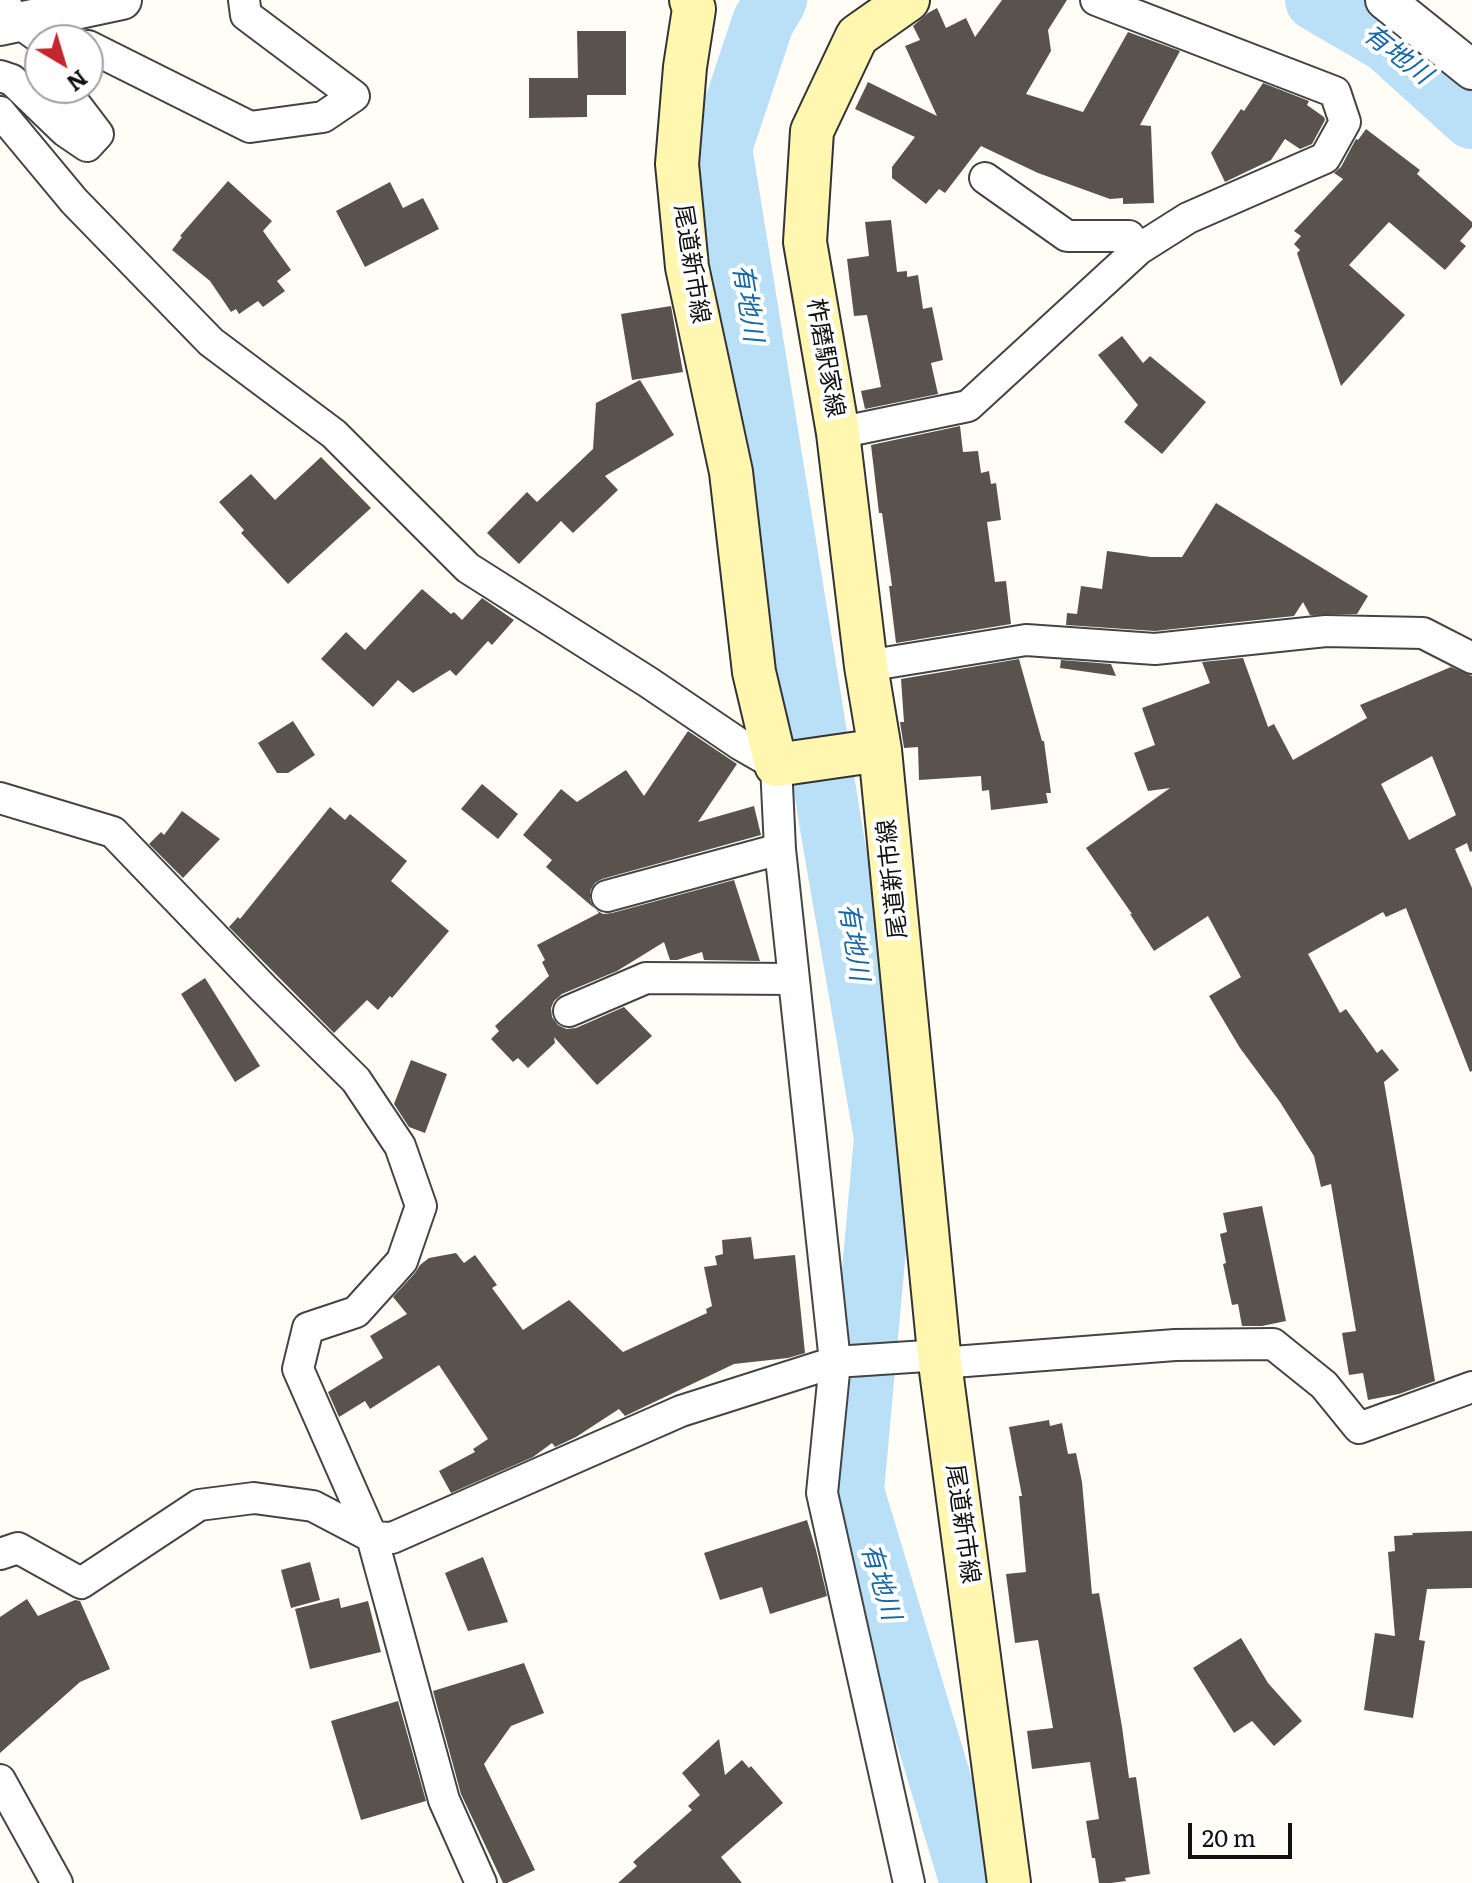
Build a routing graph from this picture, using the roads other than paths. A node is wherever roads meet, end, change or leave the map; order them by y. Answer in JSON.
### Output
{"nodes":[{"id":1,"x":122,"y":0,"type":"edge"},
{"id":2,"x":691,"y":0,"type":"edge"},
{"id":3,"x":908,"y":0,"type":"edge"},
{"id":4,"x":1096,"y":0,"type":"edge"},
{"id":5,"x":1385,"y":0,"type":"edge"},
{"id":6,"x":245,"y":8,"type":"edge"},
{"id":7,"x":40,"y":24,"type":"edge"},
{"id":8,"x":104,"y":54,"type":"edge"},
{"id":9,"x":1472,"y":70,"type":"edge"},
{"id":10,"x":0,"y":76,"type":"edge"},
{"id":11,"x":24,"y":92,"type":"edge"},
{"id":12,"x":37,"y":104,"type":"edge"},
{"id":13,"x":75,"y":104,"type":"edge"},
{"id":14,"x":0,"y":112,"type":"edge"},
{"id":15,"x":985,"y":178,"type":"dead end"},
{"id":16,"x":1139,"y":249,"type":"junction"},
{"id":17,"x":838,"y":433,"type":"junction"},
{"id":18,"x":1472,"y":658,"type":"edge"},
{"id":19,"x":866,"y":666,"type":"junction"},
{"id":20,"x":872,"y":751,"type":"junction"},
{"id":21,"x":783,"y":763,"type":"junction"},
{"id":22,"x":0,"y":798,"type":"edge"},
{"id":23,"x":780,"y":849,"type":"junction"},
{"id":24,"x":607,"y":896,"type":"dead end"},
{"id":25,"x":794,"y":979,"type":"junction"},
{"id":26,"x":569,"y":1011,"type":"dead end"},
{"id":27,"x":933,"y":1359,"type":"junction"},
{"id":28,"x":835,"y":1362,"type":"junction"},
{"id":29,"x":1472,"y":1387,"type":"edge"},
{"id":30,"x":372,"y":1537,"type":"junction"},
{"id":31,"x":0,"y":1554,"type":"edge"},
{"id":32,"x":0,"y":1780,"type":"edge"},
{"id":33,"x":57,"y":1883,"type":"edge"},
{"id":34,"x":481,"y":1883,"type":"edge"},
{"id":35,"x":909,"y":1883,"type":"edge"},
{"id":36,"x":1009,"y":1883,"type":"edge"}],
"edges":[{"from":1,"to":7,"type":"street"},
{"from":2,"to":21,"type":"main road","name":"尾道新市線"},
{"from":3,"to":17,"type":"main road","name":"柞磨駅家線"},
{"from":4,"to":16,"type":"street"},
{"from":5,"to":9,"type":"street"},
{"from":6,"to":8,"type":"street"},
{"from":10,"to":11,"type":"street"},
{"from":12,"to":13,"type":"street"},
{"from":14,"to":21,"type":"street"},
{"from":15,"to":16,"type":"street"},
{"from":16,"to":17,"type":"street"},
{"from":17,"to":19,"type":"main road","name":"柞磨駅家線"},
{"from":18,"to":19,"type":"street"},
{"from":19,"to":20,"type":"main road","name":"柞磨駅家線"},
{"from":20,"to":21,"type":"main road"},
{"from":20,"to":27,"type":"main road","name":"尾道新市線"},
{"from":21,"to":23,"type":"street"},
{"from":22,"to":30,"type":"street"},
{"from":23,"to":24,"type":"street"},
{"from":23,"to":25,"type":"street"},
{"from":25,"to":26,"type":"street"},
{"from":25,"to":28,"type":"street"},
{"from":27,"to":28,"type":"street"},
{"from":27,"to":29,"type":"street"},
{"from":27,"to":36,"type":"main road","name":"尾道新市線"},
{"from":28,"to":30,"type":"street"},
{"from":28,"to":35,"type":"street"},
{"from":30,"to":31,"type":"street"},
{"from":30,"to":34,"type":"street"},
{"from":32,"to":33,"type":"street"}]}
